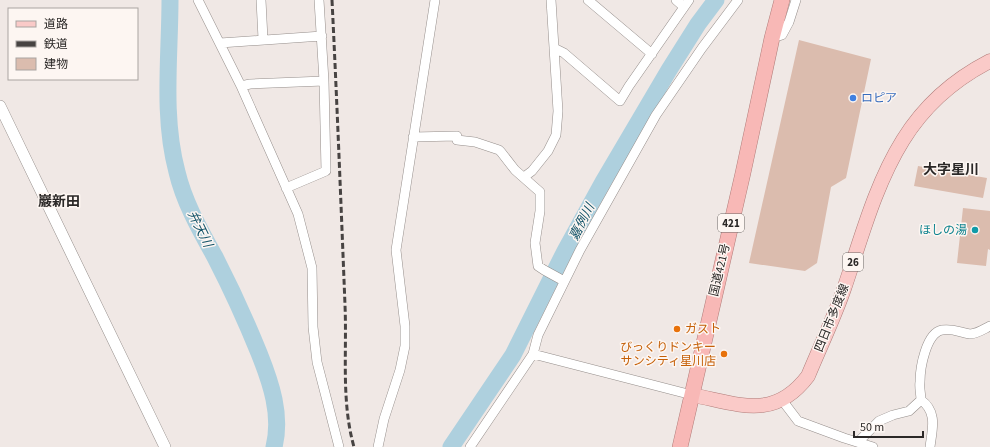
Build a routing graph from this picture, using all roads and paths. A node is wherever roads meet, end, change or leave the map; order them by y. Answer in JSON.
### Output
{"nodes":[{"id":1,"x":198,"y":0,"type":"edge"},
{"id":2,"x":261,"y":0,"type":"edge"},
{"id":3,"x":319,"y":0,"type":"edge"},
{"id":4,"x":435,"y":0,"type":"edge"},
{"id":5,"x":551,"y":0,"type":"edge"},
{"id":6,"x":588,"y":0,"type":"edge"},
{"id":7,"x":676,"y":0,"type":"edge"},
{"id":8,"x":738,"y":0,"type":"edge"},
{"id":9,"x":782,"y":0,"type":"edge"},
{"id":10,"x":796,"y":0,"type":"edge"},
{"id":11,"x":687,"y":3,"type":"edge"},
{"id":12,"x":322,"y":36,"type":"junction"},
{"id":13,"x":772,"y":38,"type":"junction"},
{"id":14,"x":263,"y":39,"type":"junction"},
{"id":15,"x":220,"y":43,"type":"junction"},
{"id":16,"x":554,"y":48,"type":"junction"},
{"id":17,"x":652,"y":54,"type":"junction"},
{"id":18,"x":990,"y":61,"type":"edge"},
{"id":19,"x":324,"y":81,"type":"junction"},
{"id":20,"x":241,"y":86,"type":"junction"},
{"id":21,"x":0,"y":106,"type":"edge"},
{"id":22,"x":413,"y":137,"type":"junction"},
{"id":23,"x":524,"y":177,"type":"junction"},
{"id":24,"x":286,"y":188,"type":"junction"},
{"id":25,"x":563,"y":280,"type":"junction"},
{"id":26,"x":990,"y":326,"type":"edge"},
{"id":27,"x":533,"y":354,"type":"junction"},
{"id":28,"x":692,"y":395,"type":"junction"},
{"id":29,"x":782,"y":400,"type":"junction"},
{"id":30,"x":921,"y":400,"type":"junction"},
{"id":31,"x":858,"y":442,"type":"junction"},
{"id":32,"x":165,"y":447,"type":"edge"},
{"id":33,"x":339,"y":447,"type":"edge"},
{"id":34,"x":378,"y":447,"type":"edge"},
{"id":35,"x":470,"y":447,"type":"edge"},
{"id":36,"x":680,"y":447,"type":"edge"},
{"id":37,"x":873,"y":447,"type":"edge"},
{"id":38,"x":930,"y":447,"type":"edge"}],
"edges":[{"from":1,"to":15,"type":"street"},
{"from":2,"to":14,"type":"street"},
{"from":3,"to":12,"type":"street"},
{"from":4,"to":22,"type":"street"},
{"from":5,"to":16,"type":"street"},
{"from":6,"to":17,"type":"street"},
{"from":7,"to":11,"type":"street"},
{"from":8,"to":25,"type":"street"},
{"from":9,"to":13,"type":"highway","name":"国道421号","number":"421"},
{"from":10,"to":13,"type":"street"},
{"from":11,"to":17,"type":"street"},
{"from":12,"to":14,"type":"street"},
{"from":12,"to":19,"type":"street"},
{"from":13,"to":28,"type":"highway","name":"国道421号","number":"421"},
{"from":14,"to":15,"type":"street"},
{"from":15,"to":20,"type":"street"},
{"from":16,"to":17,"type":"street"},
{"from":16,"to":23,"type":"street"},
{"from":18,"to":29,"type":"main road","name":"四日市多度線","number":"26"},
{"from":19,"to":20,"type":"street"},
{"from":19,"to":24,"type":"street"},
{"from":20,"to":24,"type":"street"},
{"from":21,"to":32,"type":"street"},
{"from":22,"to":23,"type":"street"},
{"from":22,"to":34,"type":"street"},
{"from":23,"to":25,"type":"street"},
{"from":24,"to":33,"type":"street"},
{"from":25,"to":27,"type":"street"},
{"from":26,"to":30,"type":"street"},
{"from":27,"to":28,"type":"street"},
{"from":27,"to":35,"type":"street"},
{"from":28,"to":29,"type":"main road","name":"四日市多度線","number":"26"},
{"from":28,"to":36,"type":"highway","name":"国道421号","number":"421"},
{"from":29,"to":31,"type":"street"},
{"from":30,"to":31,"type":"street"},
{"from":30,"to":38,"type":"street"},
{"from":31,"to":37,"type":"street"}]}
